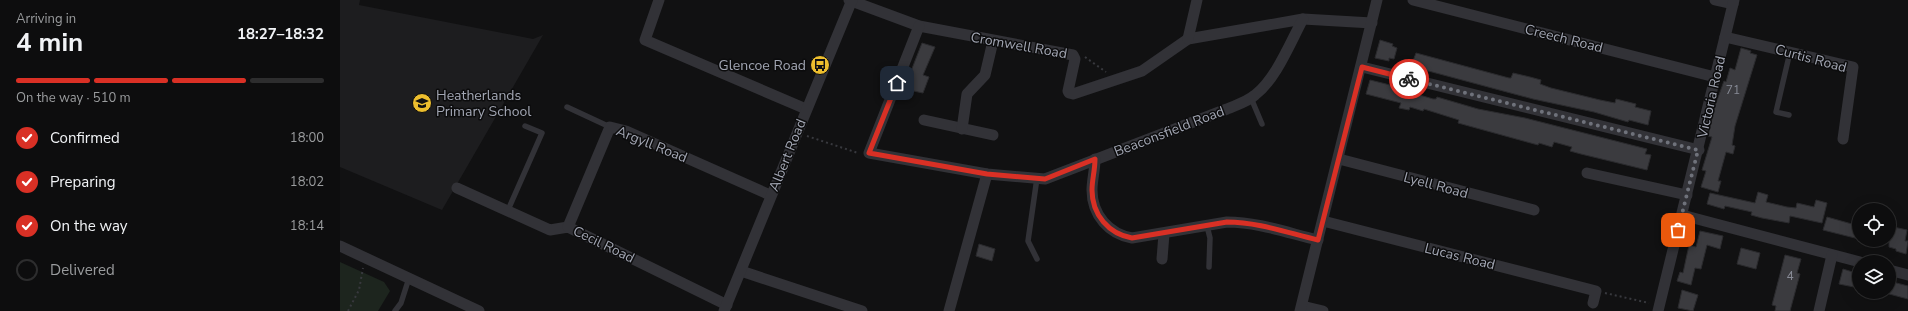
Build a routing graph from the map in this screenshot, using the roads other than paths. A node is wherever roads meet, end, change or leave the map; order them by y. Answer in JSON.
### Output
{"nodes":[{"id":1,"x":659,"y":0,"type":"edge"},
{"id":2,"x":851,"y":0,"type":"edge"},
{"id":3,"x":1197,"y":0,"type":"edge"},
{"id":4,"x":1377,"y":0,"type":"edge"},
{"id":5,"x":1413,"y":0,"type":"edge"},
{"id":6,"x":1715,"y":0,"type":"edge"},
{"id":7,"x":1733,"y":2,"type":"edge"},
{"id":8,"x":1303,"y":19,"type":"junction"},
{"id":9,"x":1372,"y":23,"type":"junction"},
{"id":10,"x":919,"y":26,"type":"junction"},
{"id":11,"x":1725,"y":37,"type":"junction"},
{"id":12,"x":1188,"y":39,"type":"junction"},
{"id":13,"x":993,"y":41,"type":"junction"},
{"id":14,"x":1790,"y":52,"type":"junction"},
{"id":15,"x":1362,"y":67,"type":"junction"},
{"id":16,"x":1715,"y":77,"type":"junction"},
{"id":17,"x":1251,"y":98,"type":"junction"},
{"id":18,"x":567,"y":107,"type":"dead end"},
{"id":19,"x":806,"y":109,"type":"junction"},
{"id":20,"x":1789,"y":115,"type":"dead end"},
{"id":21,"x":924,"y":120,"type":"dead end"},
{"id":22,"x":1262,"y":124,"type":"dead end"},
{"id":23,"x":525,"y":126,"type":"dead end"},
{"id":24,"x":610,"y":127,"type":"junction"},
{"id":25,"x":962,"y":129,"type":"junction"},
{"id":26,"x":993,"y":135,"type":"dead end"},
{"id":27,"x":1843,"y":139,"type":"dead end"},
{"id":28,"x":1698,"y":150,"type":"junction"},
{"id":29,"x":1095,"y":159,"type":"junction"},
{"id":30,"x":1339,"y":159,"type":"junction"},
{"id":31,"x":1587,"y":173,"type":"dead end"},
{"id":32,"x":987,"y":174,"type":"junction"},
{"id":33,"x":1037,"y":178,"type":"junction"},
{"id":34,"x":457,"y":188,"type":"dead end"},
{"id":35,"x":770,"y":195,"type":"junction"},
{"id":36,"x":1687,"y":195,"type":"junction"},
{"id":37,"x":508,"y":210,"type":"junction"},
{"id":38,"x":1534,"y":210,"type":"dead end"},
{"id":39,"x":1682,"y":215,"type":"junction"},
{"id":40,"x":1323,"y":221,"type":"junction"},
{"id":41,"x":1207,"y":226,"type":"junction"},
{"id":42,"x":568,"y":227,"type":"junction"},
{"id":43,"x":1164,"y":234,"type":"junction"},
{"id":44,"x":1318,"y":240,"type":"junction"},
{"id":45,"x":340,"y":246,"type":"edge"},
{"id":46,"x":1832,"y":255,"type":"junction"},
{"id":47,"x":1036,"y":259,"type":"dead end"},
{"id":48,"x":1162,"y":259,"type":"dead end"},
{"id":49,"x":1852,"y":260,"type":"edge"},
{"id":50,"x":1209,"y":267,"type":"dead end"},
{"id":51,"x":740,"y":270,"type":"junction"},
{"id":52,"x":1896,"y":272,"type":"edge"},
{"id":53,"x":1908,"y":275,"type":"edge"},
{"id":54,"x":409,"y":278,"type":"junction"},
{"id":55,"x":1593,"y":303,"type":"dead end"},
{"id":56,"x":726,"y":308,"type":"edge"},
{"id":57,"x":1659,"y":308,"type":"edge"},
{"id":58,"x":1301,"y":309,"type":"edge"},
{"id":59,"x":394,"y":311,"type":"edge"},
{"id":60,"x":479,"y":311,"type":"edge"},
{"id":61,"x":862,"y":311,"type":"edge"},
{"id":62,"x":948,"y":311,"type":"edge"},
{"id":63,"x":1323,"y":311,"type":"edge"},
{"id":64,"x":1818,"y":311,"type":"edge"}],
"edges":[{"from":1,"to":19,"type":"street"},
{"from":2,"to":10,"type":"street","name":"Cromwell Road"},
{"from":2,"to":19,"type":"street","name":"Albert Road"},
{"from":3,"to":12,"type":"street"},
{"from":4,"to":9,"type":"street"},
{"from":5,"to":16,"type":"street","name":"Creech Road"},
{"from":6,"to":7,"type":"street"},
{"from":7,"to":11,"type":"street","name":"Victoria Road"},
{"from":8,"to":9,"type":"street","name":"Cromwell Road"},
{"from":8,"to":12,"type":"street","name":"Cromwell Road"},
{"from":8,"to":17,"type":"street","name":"Beaconsfield Road"},
{"from":9,"to":15,"type":"street"},
{"from":10,"to":13,"type":"street","name":"Cromwell Road"},
{"from":10,"to":32,"type":"street","name":"Beaconsfield Road"},
{"from":11,"to":14,"type":"street","name":"Curtis Road"},
{"from":11,"to":16,"type":"street","name":"Victoria Road"},
{"from":12,"to":13,"type":"street","name":"Cromwell Road"},
{"from":13,"to":25,"type":"street"},
{"from":14,"to":20,"type":"lane"},
{"from":14,"to":27,"type":"street","name":"Curtis Road"},
{"from":15,"to":28,"type":"street"},
{"from":15,"to":30,"type":"street"},
{"from":16,"to":28,"type":"street","name":"Victoria Road"},
{"from":17,"to":22,"type":"lane"},
{"from":17,"to":29,"type":"street","name":"Beaconsfield Road"},
{"from":18,"to":24,"type":"lane"},
{"from":19,"to":35,"type":"street","name":"Albert Road"},
{"from":21,"to":25,"type":"street"},
{"from":23,"to":37,"type":"lane"},
{"from":24,"to":35,"type":"street","name":"Argyll Road"},
{"from":24,"to":42,"type":"street","name":"Argyll Road"},
{"from":25,"to":26,"type":"street"},
{"from":28,"to":36,"type":"street","name":"Victoria Road"},
{"from":29,"to":33,"type":"street","name":"Beaconsfield Road"},
{"from":29,"to":43,"type":"street"},
{"from":30,"to":38,"type":"street","name":"Lyell Road"},
{"from":30,"to":40,"type":"street"},
{"from":31,"to":36,"type":"street"},
{"from":32,"to":33,"type":"street","name":"Beaconsfield Road"},
{"from":32,"to":62,"type":"street"},
{"from":33,"to":47,"type":"lane"},
{"from":34,"to":37,"type":"street","name":"Cecil Road"},
{"from":35,"to":51,"type":"street","name":"Albert Road"},
{"from":36,"to":39,"type":"street","name":"Victoria Road"},
{"from":37,"to":42,"type":"street","name":"Cecil Road"},
{"from":39,"to":46,"type":"street"},
{"from":39,"to":57,"type":"street","name":"Victoria Road"},
{"from":40,"to":44,"type":"street"},
{"from":40,"to":55,"type":"street","name":"Lucas Road"},
{"from":41,"to":43,"type":"street"},
{"from":41,"to":44,"type":"street"},
{"from":41,"to":50,"type":"lane"},
{"from":42,"to":56,"type":"street","name":"Cecil Road"},
{"from":43,"to":48,"type":"street"},
{"from":44,"to":58,"type":"street"},
{"from":45,"to":54,"type":"street"},
{"from":46,"to":49,"type":"street"},
{"from":46,"to":64,"type":"street"},
{"from":51,"to":56,"type":"street","name":"Albert Road"},
{"from":51,"to":61,"type":"street"},
{"from":52,"to":53,"type":"street"},
{"from":54,"to":59,"type":"lane"},
{"from":54,"to":60,"type":"street"},
{"from":58,"to":63,"type":"street"}]}
